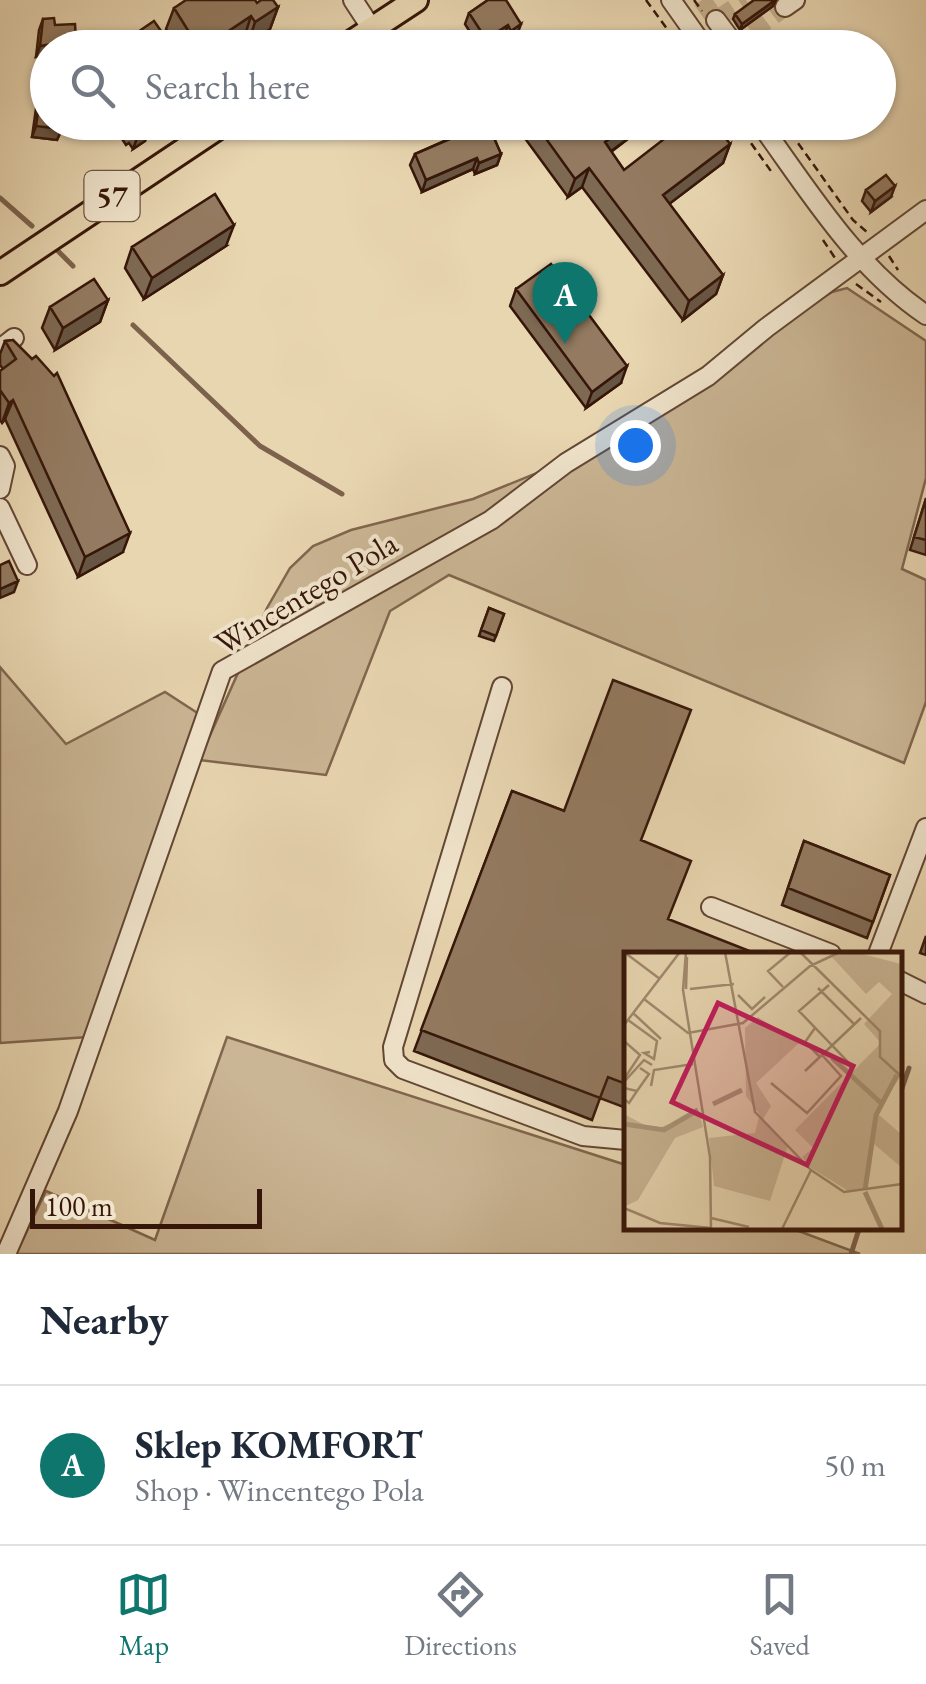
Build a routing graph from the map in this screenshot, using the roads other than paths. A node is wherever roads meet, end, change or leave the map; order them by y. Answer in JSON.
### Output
{"nodes":[{"id":1,"x":352,"y":0,"type":"edge"},
{"id":2,"x":416,"y":0,"type":"edge"},
{"id":3,"x":670,"y":0,"type":"edge"},
{"id":4,"x":716,"y":20,"type":"dead end"},
{"id":5,"x":372,"y":29,"type":"joint"},
{"id":6,"x":691,"y":30,"type":"edge"},
{"id":7,"x":724,"y":30,"type":"edge"},
{"id":8,"x":199,"y":140,"type":"edge"},
{"id":9,"x":772,"y":140,"type":"edge"},
{"id":10,"x":926,"y":210,"type":"edge"},
{"id":11,"x":862,"y":260,"type":"junction"},
{"id":12,"x":0,"y":273,"type":"edge"},
{"id":13,"x":926,"y":315,"type":"edge"},
{"id":14,"x":0,"y":456,"type":"edge"},
{"id":15,"x":0,"y":489,"type":"edge"},
{"id":16,"x":0,"y":508,"type":"edge"},
{"id":17,"x":27,"y":565,"type":"dead end"},
{"id":18,"x":502,"y":688,"type":"dead end"},
{"id":19,"x":926,"y":828,"type":"edge"},
{"id":20,"x":711,"y":907,"type":"dead end"},
{"id":21,"x":826,"y":952,"type":"edge"},
{"id":22,"x":879,"y":952,"type":"edge"},
{"id":23,"x":901,"y":982,"type":"edge"},
{"id":24,"x":926,"y":994,"type":"edge"},
{"id":25,"x":624,"y":1140,"type":"edge"},
{"id":26,"x":6,"y":1254,"type":"edge"}],
"edges":[{"from":1,"to":5,"type":"street"},
{"from":2,"to":5,"type":"main road"},
{"from":3,"to":6,"type":"street"},
{"from":4,"to":7,"type":"street"},
{"from":8,"to":12,"type":"main road","number":"57"},
{"from":9,"to":11,"type":"street"},
{"from":10,"to":11,"type":"street","name":"Wincentego Pola"},
{"from":11,"to":13,"type":"street"},
{"from":11,"to":26,"type":"street","name":"Wincentego Pola"},
{"from":14,"to":15,"type":"street"},
{"from":16,"to":17,"type":"street"},
{"from":18,"to":25,"type":"street"},
{"from":19,"to":22,"type":"street"},
{"from":20,"to":21,"type":"street"},
{"from":23,"to":24,"type":"street"}]}
